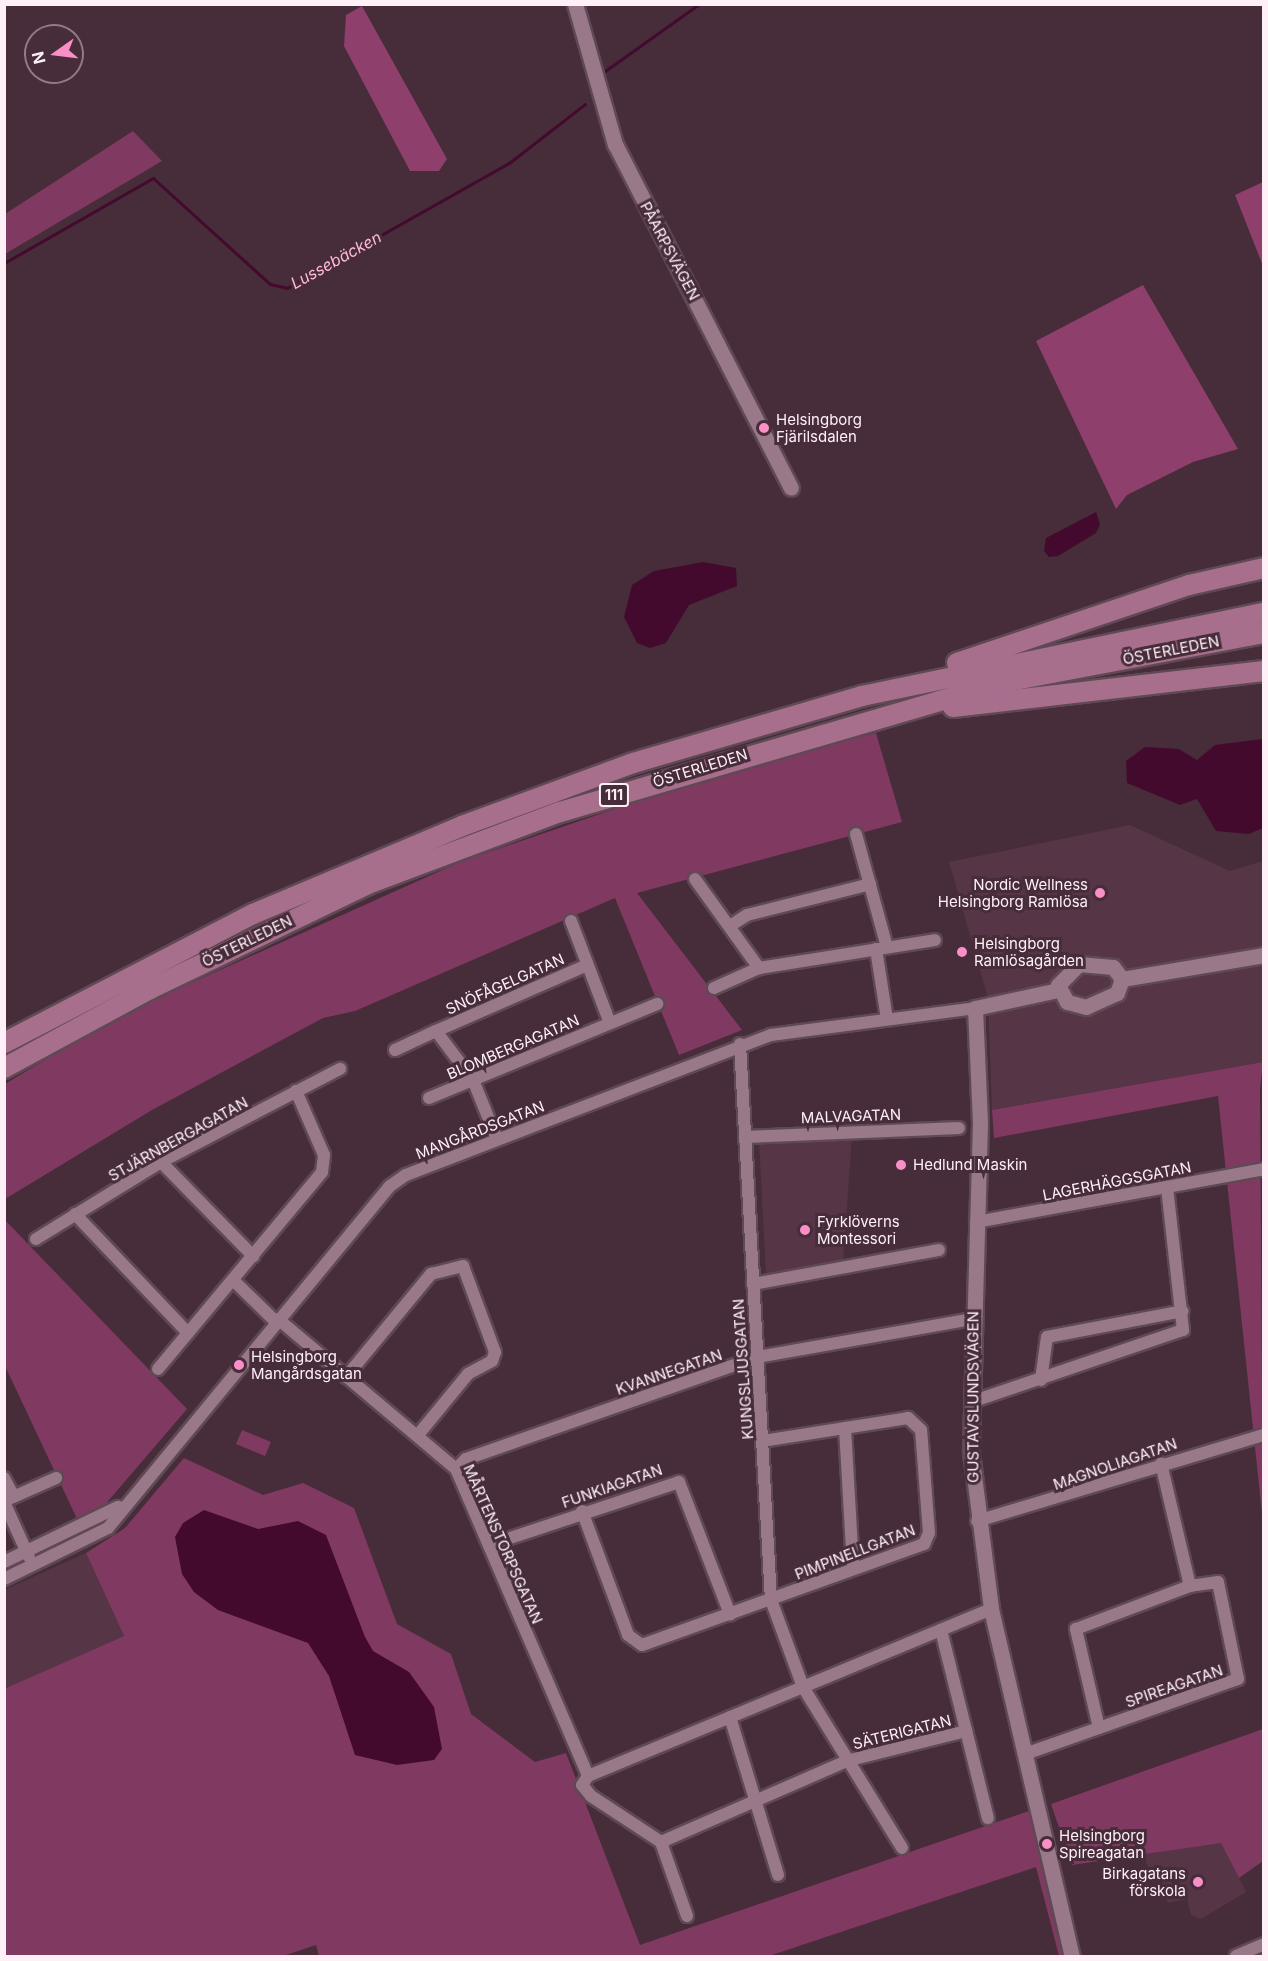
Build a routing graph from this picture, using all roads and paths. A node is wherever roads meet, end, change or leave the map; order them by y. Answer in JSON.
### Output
{"nodes":[{"id":1,"x":575,"y":4,"type":"edge"},
{"id":2,"x":791,"y":488,"type":"dead end"},
{"id":3,"x":1263,"y":568,"type":"edge"},
{"id":4,"x":1263,"y":612,"type":"edge"},
{"id":5,"x":1263,"y":633,"type":"edge"},
{"id":6,"x":1263,"y":671,"type":"edge"},
{"id":7,"x":862,"y":696,"type":"junction"},
{"id":8,"x":882,"y":717,"type":"junction"},
{"id":9,"x":856,"y":834,"type":"dead end"},
{"id":10,"x":695,"y":879,"type":"dead end"},
{"id":11,"x":870,"y":885,"type":"junction"},
{"id":12,"x":571,"y":921,"type":"dead end"},
{"id":13,"x":729,"y":926,"type":"junction"},
{"id":14,"x":935,"y":940,"type":"dead end"},
{"id":15,"x":881,"y":948,"type":"junction"},
{"id":16,"x":1263,"y":955,"type":"edge"},
{"id":17,"x":587,"y":965,"type":"junction"},
{"id":18,"x":759,"y":968,"type":"junction"},
{"id":19,"x":1122,"y":979,"type":"junction"},
{"id":20,"x":714,"y":988,"type":"dead end"},
{"id":21,"x":1058,"y":990,"type":"junction"},
{"id":22,"x":657,"y":1004,"type":"dead end"},
{"id":23,"x":975,"y":1008,"type":"junction"},
{"id":24,"x":887,"y":1019,"type":"junction"},
{"id":25,"x":609,"y":1023,"type":"junction"},
{"id":26,"x":436,"y":1031,"type":"junction"},
{"id":27,"x":4,"y":1043,"type":"edge"},
{"id":28,"x":740,"y":1044,"type":"junction"},
{"id":29,"x":395,"y":1050,"type":"dead end"},
{"id":30,"x":4,"y":1068,"type":"edge"},
{"id":31,"x":340,"y":1069,"type":"dead end"},
{"id":32,"x":473,"y":1080,"type":"junction"},
{"id":33,"x":296,"y":1091,"type":"junction"},
{"id":34,"x":429,"y":1098,"type":"dead end"},
{"id":35,"x":960,"y":1128,"type":"dead end"},
{"id":36,"x":745,"y":1137,"type":"junction"},
{"id":37,"x":497,"y":1139,"type":"junction"},
{"id":38,"x":161,"y":1162,"type":"junction"},
{"id":39,"x":1263,"y":1169,"type":"edge"},
{"id":40,"x":1167,"y":1187,"type":"junction"},
{"id":41,"x":75,"y":1214,"type":"junction"},
{"id":42,"x":976,"y":1222,"type":"junction"},
{"id":43,"x":36,"y":1239,"type":"dead end"},
{"id":44,"x":939,"y":1250,"type":"dead end"},
{"id":45,"x":253,"y":1256,"type":"junction"},
{"id":46,"x":233,"y":1280,"type":"junction"},
{"id":47,"x":753,"y":1284,"type":"junction"},
{"id":48,"x":1183,"y":1311,"type":"junction"},
{"id":49,"x":973,"y":1319,"type":"junction"},
{"id":50,"x":277,"y":1321,"type":"junction"},
{"id":51,"x":188,"y":1333,"type":"junction"},
{"id":52,"x":757,"y":1357,"type":"junction"},
{"id":53,"x":158,"y":1369,"type":"dead end"},
{"id":54,"x":346,"y":1377,"type":"junction"},
{"id":55,"x":1041,"y":1380,"type":"junction"},
{"id":56,"x":971,"y":1402,"type":"junction"},
{"id":57,"x":845,"y":1428,"type":"junction"},
{"id":58,"x":1263,"y":1435,"type":"edge"},
{"id":59,"x":417,"y":1436,"type":"junction"},
{"id":60,"x":763,"y":1441,"type":"junction"},
{"id":61,"x":1161,"y":1463,"type":"junction"},
{"id":62,"x":456,"y":1469,"type":"junction"},
{"id":63,"x":4,"y":1478,"type":"edge"},
{"id":64,"x":56,"y":1478,"type":"dead end"},
{"id":65,"x":128,"y":1498,"type":"junction"},
{"id":66,"x":8,"y":1500,"type":"edge"},
{"id":67,"x":582,"y":1511,"type":"junction"},
{"id":68,"x":977,"y":1521,"type":"junction"},
{"id":69,"x":489,"y":1545,"type":"junction"},
{"id":70,"x":26,"y":1552,"type":"junction"},
{"id":71,"x":4,"y":1562,"type":"edge"},
{"id":72,"x":33,"y":1566,"type":"junction"},
{"id":73,"x":853,"y":1568,"type":"junction"},
{"id":74,"x":4,"y":1579,"type":"edge"},
{"id":75,"x":1190,"y":1586,"type":"junction"},
{"id":76,"x":771,"y":1600,"type":"junction"},
{"id":77,"x":991,"y":1609,"type":"junction"},
{"id":78,"x":730,"y":1614,"type":"junction"},
{"id":79,"x":941,"y":1630,"type":"junction"},
{"id":80,"x":803,"y":1687,"type":"junction"},
{"id":81,"x":730,"y":1717,"type":"junction"},
{"id":82,"x":1099,"y":1728,"type":"junction"},
{"id":83,"x":966,"y":1731,"type":"junction"},
{"id":84,"x":1025,"y":1754,"type":"junction"},
{"id":85,"x":846,"y":1761,"type":"junction"},
{"id":86,"x":585,"y":1780,"type":"junction"},
{"id":87,"x":755,"y":1801,"type":"junction"},
{"id":88,"x":988,"y":1818,"type":"dead end"},
{"id":89,"x":661,"y":1842,"type":"junction"},
{"id":90,"x":902,"y":1848,"type":"dead end"},
{"id":91,"x":778,"y":1875,"type":"dead end"},
{"id":92,"x":687,"y":1916,"type":"dead end"},
{"id":93,"x":1263,"y":1944,"type":"edge"},
{"id":94,"x":1072,"y":1956,"type":"edge"},
{"id":95,"x":1236,"y":1956,"type":"edge"}],
"edges":[{"from":1,"to":2,"type":"street","name":"PÅARPSVÄGEN"},
{"from":3,"to":7,"type":"main road"},
{"from":4,"to":7,"type":"main road","name":"ÖSTERLEDEN","number":"111"},
{"from":5,"to":8,"type":"main road","name":"ÖSTERLEDEN","number":"111"},
{"from":6,"to":8,"type":"main road"},
{"from":7,"to":27,"type":"main road","name":"ÖSTERLEDEN","number":"111"},
{"from":8,"to":30,"type":"main road","name":"ÖSTERLEDEN","number":"111"},
{"from":9,"to":11,"type":"street"},
{"from":10,"to":13,"type":"street"},
{"from":11,"to":13,"type":"street"},
{"from":11,"to":15,"type":"street"},
{"from":12,"to":17,"type":"street"},
{"from":13,"to":18,"type":"street"},
{"from":14,"to":15,"type":"street"},
{"from":15,"to":18,"type":"street"},
{"from":15,"to":24,"type":"street"},
{"from":16,"to":19,"type":"street"},
{"from":17,"to":25,"type":"street"},
{"from":17,"to":26,"type":"street","name":"SNÖFÅGELGATAN"},
{"from":18,"to":20,"type":"street"},
{"from":19,"to":21,"type":"street"},
{"from":19,"to":21,"type":"street"},
{"from":21,"to":23,"type":"street"},
{"from":22,"to":25,"type":"street","name":"BLOMBERGAGATAN"},
{"from":23,"to":24,"type":"street","name":"MANGÅRDSGATAN"},
{"from":23,"to":42,"type":"street","name":"GUSTAVSLUNDSVÄGEN"},
{"from":24,"to":28,"type":"street","name":"MANGÅRDSGATAN"},
{"from":25,"to":32,"type":"street","name":"BLOMBERGAGATAN"},
{"from":26,"to":29,"type":"street","name":"SNÖFÅGELGATAN"},
{"from":26,"to":32,"type":"street","name":"SNÖFÅGELGATAN"},
{"from":28,"to":36,"type":"street","name":"KUNGSLJUSGATAN"},
{"from":28,"to":37,"type":"street","name":"MANGÅRDSGATAN"},
{"from":31,"to":33,"type":"street","name":"STJÄRNBERGAGATAN"},
{"from":32,"to":34,"type":"street","name":"BLOMBERGAGATAN"},
{"from":32,"to":37,"type":"street","name":"SNÖFÅGELGATAN"},
{"from":33,"to":38,"type":"street","name":"STJÄRNBERGAGATAN"},
{"from":33,"to":45,"type":"street"},
{"from":35,"to":36,"type":"street","name":"MALVAGATAN"},
{"from":36,"to":47,"type":"street","name":"KUNGSLJUSGATAN"},
{"from":37,"to":50,"type":"street","name":"MANGÅRDSGATAN"},
{"from":38,"to":41,"type":"street","name":"STJÄRNBERGAGATAN"},
{"from":38,"to":45,"type":"street"},
{"from":39,"to":40,"type":"street","name":"LAGERHÄGGSGATAN"},
{"from":40,"to":42,"type":"street","name":"LAGERHÄGGSGATAN"},
{"from":40,"to":48,"type":"street"},
{"from":41,"to":43,"type":"street","name":"STJÄRNBERGAGATAN"},
{"from":41,"to":51,"type":"street"},
{"from":42,"to":49,"type":"street","name":"GUSTAVSLUNDSVÄGEN"},
{"from":44,"to":47,"type":"street"},
{"from":45,"to":46,"type":"street"},
{"from":46,"to":50,"type":"street"},
{"from":46,"to":51,"type":"street"},
{"from":47,"to":52,"type":"street","name":"KUNGSLJUSGATAN"},
{"from":48,"to":55,"type":"street"},
{"from":48,"to":55,"type":"street"},
{"from":49,"to":52,"type":"street","name":"KVANNEGATAN"},
{"from":49,"to":56,"type":"street","name":"GUSTAVSLUNDSVÄGEN"},
{"from":50,"to":54,"type":"street","name":"MÅRTENSTORPSGATAN"},
{"from":50,"to":65,"type":"street","name":"MANGÅRDSGATAN"},
{"from":51,"to":53,"type":"street"},
{"from":52,"to":60,"type":"street","name":"KUNGSLJUSGATAN"},
{"from":52,"to":62,"type":"street","name":"KVANNEGATAN"},
{"from":54,"to":59,"type":"street","name":"MÅRTENSTORPSGATAN"},
{"from":54,"to":59,"type":"street"},
{"from":55,"to":56,"type":"street"},
{"from":56,"to":68,"type":"street","name":"GUSTAVSLUNDSVÄGEN"},
{"from":57,"to":60,"type":"street","name":"PIMPINELLGATAN"},
{"from":57,"to":73,"type":"street"},
{"from":57,"to":73,"type":"street","name":"PIMPINELLGATAN"},
{"from":58,"to":61,"type":"street","name":"MAGNOLIAGATAN"},
{"from":59,"to":62,"type":"street","name":"MÅRTENSTORPSGATAN"},
{"from":60,"to":76,"type":"street","name":"KUNGSLJUSGATAN"},
{"from":61,"to":68,"type":"street","name":"MAGNOLIAGATAN"},
{"from":61,"to":75,"type":"street"},
{"from":62,"to":69,"type":"street","name":"MÅRTENSTORPSGATAN"},
{"from":63,"to":66,"type":"street"},
{"from":64,"to":66,"type":"street"},
{"from":65,"to":70,"type":"street","name":"MANGÅRDSGATAN"},
{"from":65,"to":72,"type":"street","name":"MANGÅRDSGATAN"},
{"from":66,"to":70,"type":"street"},
{"from":67,"to":69,"type":"street","name":"FUNKIAGATAN"},
{"from":67,"to":78,"type":"street","name":"FUNKIAGATAN"},
{"from":67,"to":78,"type":"street","name":"PIMPINELLGATAN"},
{"from":68,"to":77,"type":"street","name":"GUSTAVSLUNDSVÄGEN"},
{"from":69,"to":86,"type":"street","name":"MÅRTENSTORPSGATAN"},
{"from":70,"to":71,"type":"street","name":"MANGÅRDSGATAN"},
{"from":70,"to":72,"type":"street"},
{"from":72,"to":74,"type":"street","name":"MANGÅRDSGATAN"},
{"from":73,"to":76,"type":"street","name":"PIMPINELLGATAN"},
{"from":75,"to":82,"type":"street","name":"SPIREAGATAN"},
{"from":75,"to":82,"type":"street","name":"SPIREAGATAN"},
{"from":76,"to":78,"type":"street","name":"PIMPINELLGATAN"},
{"from":76,"to":80,"type":"street","name":"KUNGSLJUSGATAN"},
{"from":77,"to":79,"type":"street"},
{"from":77,"to":84,"type":"street","name":"GUSTAVSLUNDSVÄGEN"},
{"from":79,"to":80,"type":"street"},
{"from":79,"to":83,"type":"street","name":"SÄTERIGATAN"},
{"from":80,"to":81,"type":"street"},
{"from":80,"to":85,"type":"street","name":"SÄTERIGATAN"},
{"from":81,"to":86,"type":"street"},
{"from":81,"to":87,"type":"street"},
{"from":82,"to":84,"type":"street","name":"SPIREAGATAN"},
{"from":83,"to":85,"type":"street","name":"SÄTERIGATAN"},
{"from":83,"to":88,"type":"street","name":"SÄTERIGATAN"},
{"from":84,"to":94,"type":"street","name":"GUSTAVSLUNDSVÄGEN"},
{"from":85,"to":87,"type":"street","name":"SÄTERIGATAN"},
{"from":85,"to":90,"type":"street","name":"SÄTERIGATAN"},
{"from":86,"to":89,"type":"street"},
{"from":87,"to":89,"type":"street","name":"SÄTERIGATAN"},
{"from":87,"to":91,"type":"street"},
{"from":89,"to":92,"type":"street"},
{"from":93,"to":95,"type":"street"}]}
